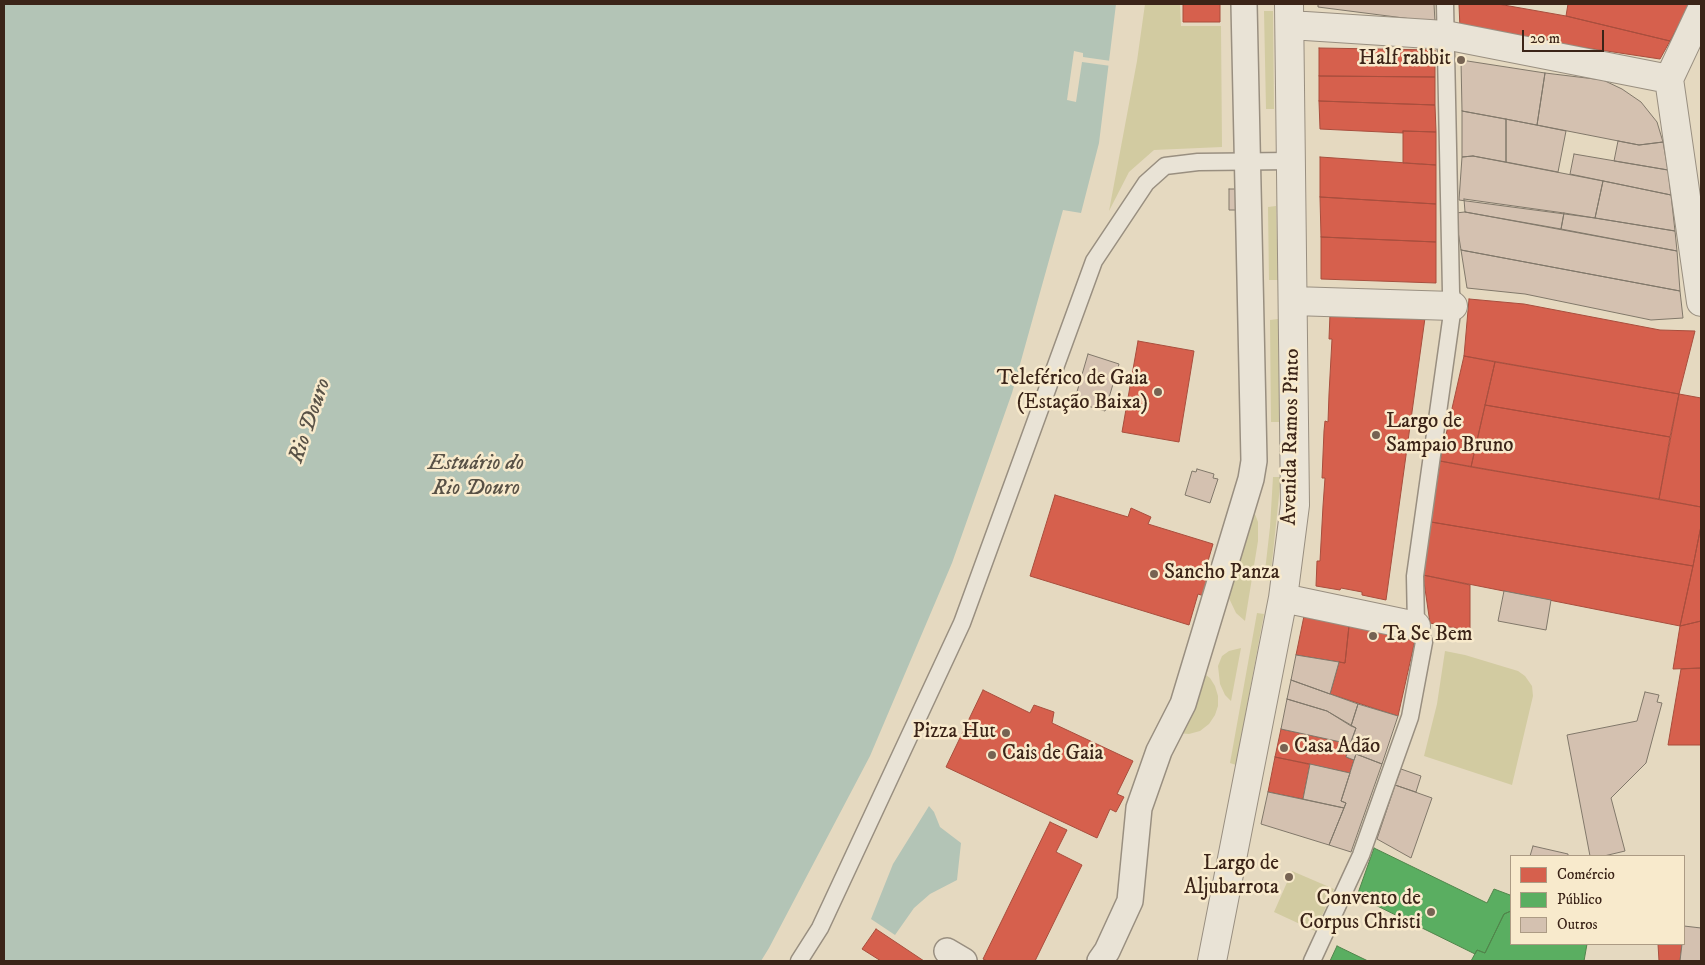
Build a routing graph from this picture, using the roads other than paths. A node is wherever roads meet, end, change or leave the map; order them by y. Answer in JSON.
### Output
{"nodes":[{"id":1,"x":1244,"y":4,"type":"edge"},
{"id":2,"x":1445,"y":4,"type":"edge"},
{"id":3,"x":1701,"y":11,"type":"edge"},
{"id":4,"x":1290,"y":15,"type":"edge"},
{"id":5,"x":1446,"y":35,"type":"junction"},
{"id":6,"x":1668,"y":79,"type":"junction"},
{"id":7,"x":1248,"y":161,"type":"junction"},
{"id":8,"x":1292,"y":161,"type":"junction"},
{"id":9,"x":1293,"y":301,"type":"junction"},
{"id":10,"x":1701,"y":302,"type":"edge"},
{"id":11,"x":1453,"y":306,"type":"junction"},
{"id":12,"x":1283,"y":598,"type":"junction"},
{"id":13,"x":1416,"y":626,"type":"junction"},
{"id":14,"x":799,"y":961,"type":"edge"},
{"id":15,"x":1100,"y":961,"type":"edge"},
{"id":16,"x":1212,"y":961,"type":"edge"},
{"id":17,"x":1312,"y":961,"type":"edge"}],
"edges":[{"from":1,"to":7,"type":"street"},
{"from":2,"to":5,"type":"lane"},
{"from":3,"to":6,"type":"street"},
{"from":4,"to":5,"type":"street"},
{"from":4,"to":8,"type":"street","name":"Avenida Ramos Pinto"},
{"from":5,"to":6,"type":"street"},
{"from":5,"to":11,"type":"lane"},
{"from":6,"to":10,"type":"street"},
{"from":7,"to":8,"type":"lane"},
{"from":7,"to":14,"type":"lane"},
{"from":7,"to":15,"type":"street"},
{"from":8,"to":9,"type":"street","name":"Avenida Ramos Pinto"},
{"from":9,"to":11,"type":"street"},
{"from":9,"to":12,"type":"street","name":"Avenida Ramos Pinto"},
{"from":11,"to":13,"type":"lane"},
{"from":12,"to":13,"type":"street"},
{"from":12,"to":16,"type":"street","name":"Avenida Ramos Pinto"},
{"from":13,"to":17,"type":"lane"}]}
